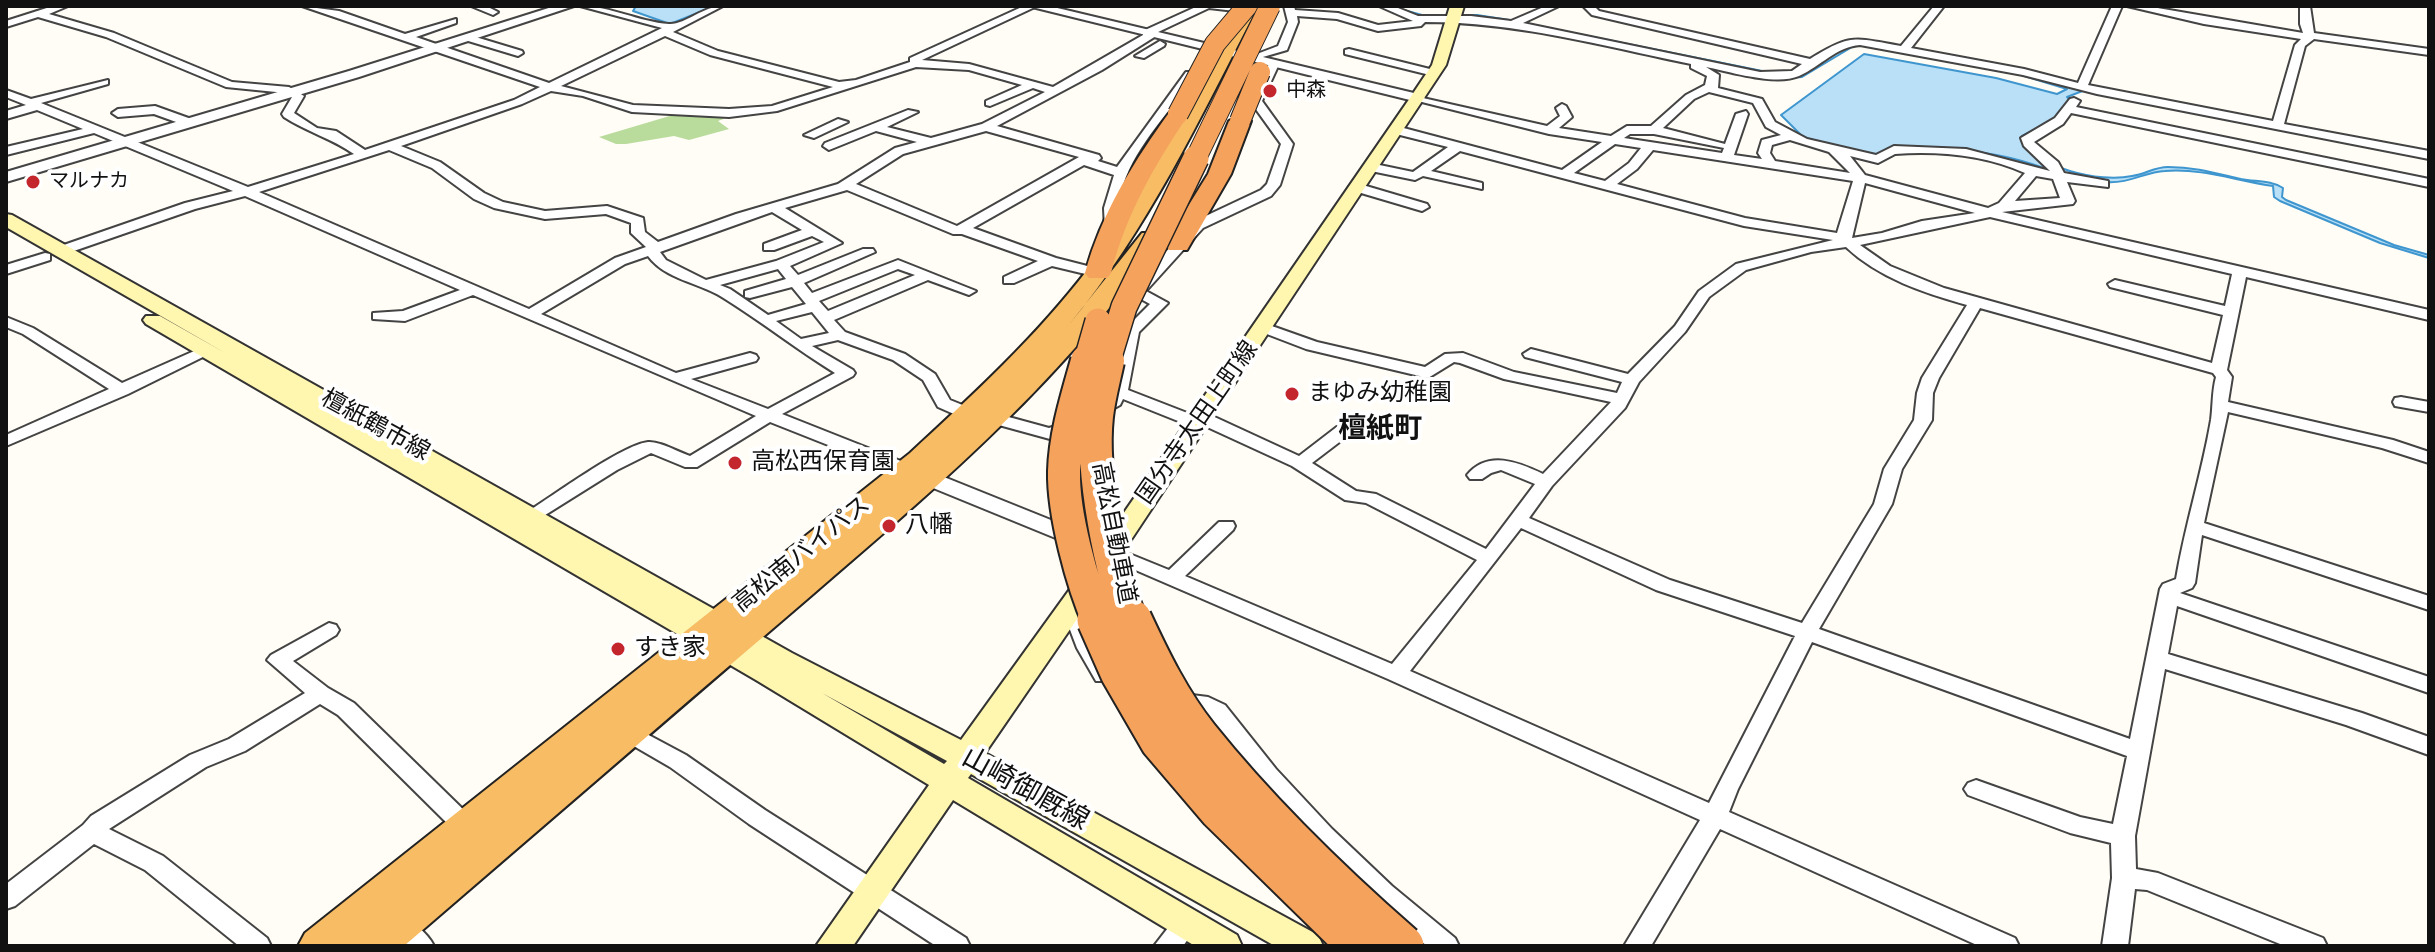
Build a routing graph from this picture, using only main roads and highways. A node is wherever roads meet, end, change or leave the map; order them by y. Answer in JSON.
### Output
{"nodes":[{"id":1,"x":1246,"y":6,"type":"edge"},
{"id":2,"x":1283,"y":7,"type":"edge"},
{"id":3,"x":1465,"y":14,"type":"edge"},
{"id":4,"x":6,"y":219,"type":"edge"},
{"id":5,"x":6,"y":235,"type":"edge"},
{"id":6,"x":1178,"y":245,"type":"road end"},
{"id":7,"x":54,"y":254,"type":"junction"},
{"id":8,"x":1098,"y":273,"type":"junction"},
{"id":9,"x":982,"y":416,"type":"junction"},
{"id":10,"x":722,"y":637,"type":"junction"},
{"id":11,"x":956,"y":769,"type":"junction"},
{"id":12,"x":1177,"y":935,"type":"edge"},
{"id":13,"x":397,"y":939,"type":"edge"},
{"id":14,"x":320,"y":946,"type":"edge"},
{"id":15,"x":833,"y":946,"type":"edge"},
{"id":16,"x":1225,"y":946,"type":"edge"},
{"id":17,"x":1306,"y":946,"type":"edge"},
{"id":18,"x":1359,"y":946,"type":"edge"},
{"id":19,"x":1403,"y":946,"type":"edge"}],
"edges":[{"from":1,"to":8,"type":"highway","name":"高松南バイパス"},
{"from":1,"to":8,"type":"highway","bridge":true},
{"from":1,"to":18,"type":"highway","name":"高松自動車道","bridge":true},
{"from":2,"to":6,"type":"highway","bridge":true},
{"from":2,"to":9,"type":"highway","name":"高松南バイパス"},
{"from":2,"to":19,"type":"highway","name":"高松自動車道","bridge":true},
{"from":3,"to":11,"type":"main road","name":"国分寺太田上町線"},
{"from":4,"to":7,"type":"main road","name":"檀紙鶴市線"},
{"from":5,"to":7,"type":"main road","name":"檀紙鶴市線"},
{"from":7,"to":10,"type":"main road","name":"檀紙鶴市線"},
{"from":7,"to":10,"type":"main road","name":"檀紙鶴市線"},
{"from":8,"to":9,"type":"highway","name":"高松南バイパス"},
{"from":9,"to":10,"type":"highway","name":"高松南バイパス"},
{"from":10,"to":11,"type":"main road","name":"山崎御厩線"},
{"from":10,"to":13,"type":"highway","name":"高松南バイパス"},
{"from":10,"to":14,"type":"highway","name":"高松南バイパス"},
{"from":11,"to":12,"type":"main road","name":"山崎御厩線"},
{"from":11,"to":15,"type":"main road","name":"国分寺太田上町線"},
{"from":11,"to":17,"type":"main road","name":"山崎御厩線"},
{"from":12,"to":16,"type":"main road","name":"山崎御厩線"}]}
